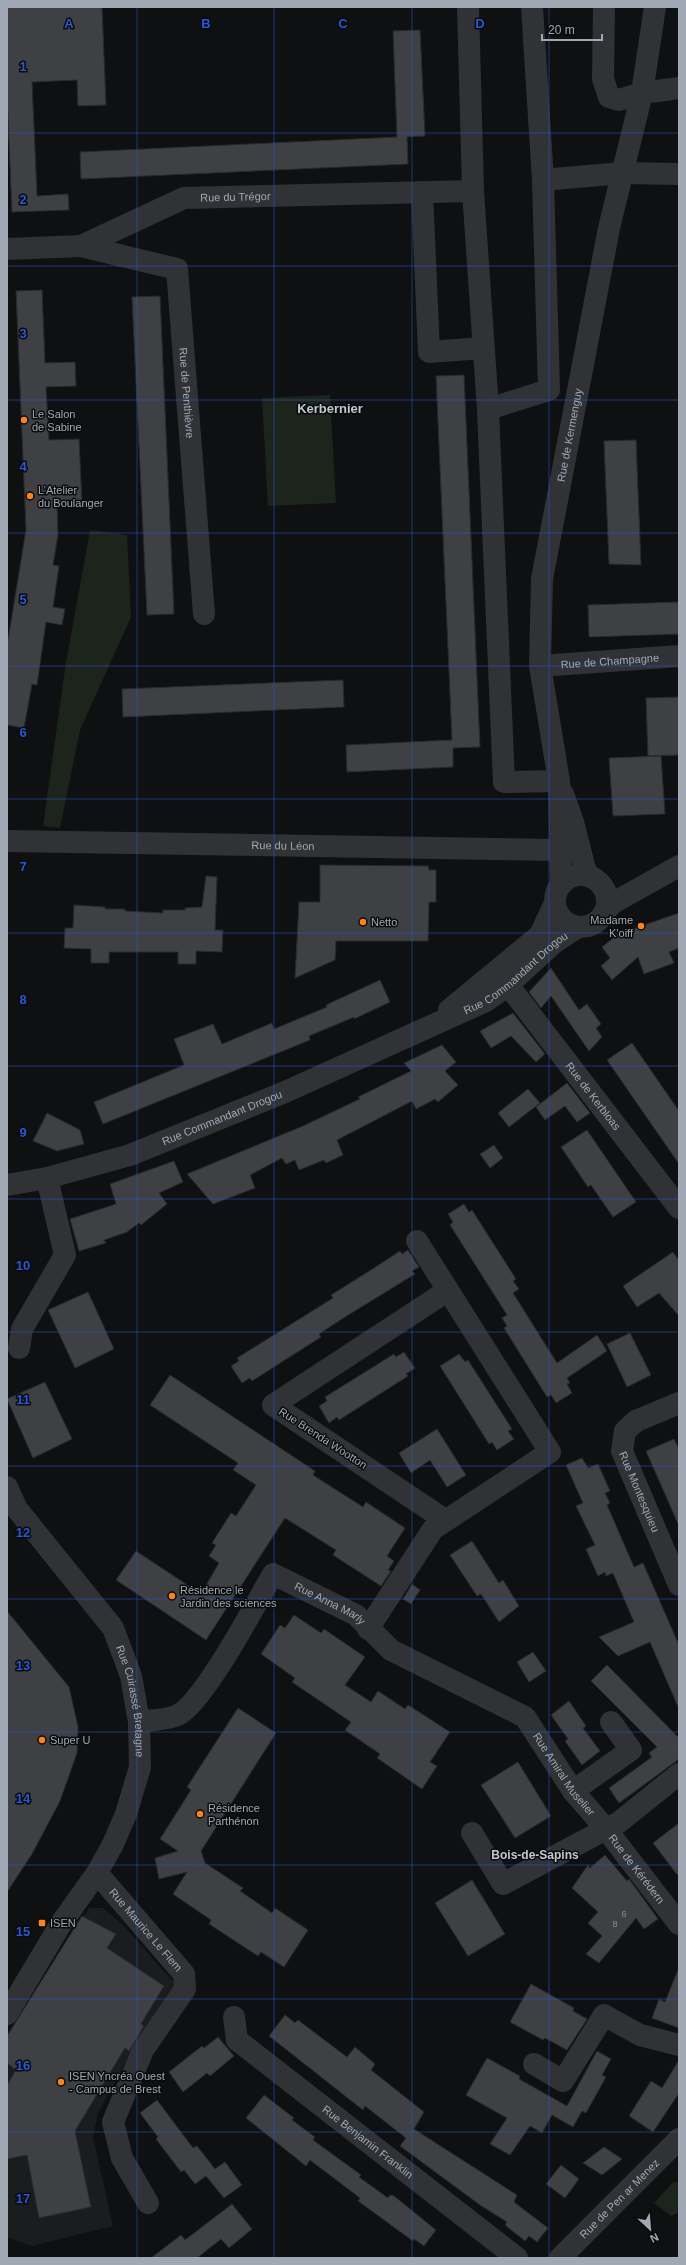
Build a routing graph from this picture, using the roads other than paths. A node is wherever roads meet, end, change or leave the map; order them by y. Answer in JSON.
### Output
{"nodes":[{"id":1,"x":468,"y":7,"type":"edge"},
{"id":2,"x":532,"y":7,"type":"edge"},
{"id":3,"x":604,"y":7,"type":"edge"},
{"id":4,"x":655,"y":7,"type":"edge"},
{"id":5,"x":679,"y":88,"type":"edge"},
{"id":6,"x":642,"y":93,"type":"junction"},
{"id":7,"x":622,"y":173,"type":"junction"},
{"id":8,"x":679,"y":174,"type":"edge"},
{"id":9,"x":543,"y":180,"type":"junction"},
{"id":10,"x":473,"y":191,"type":"junction"},
{"id":11,"x":422,"y":192,"type":"junction"},
{"id":12,"x":81,"y":246,"type":"junction"},
{"id":13,"x":7,"y":249,"type":"edge"},
{"id":14,"x":483,"y":348,"type":"junction"},
{"id":15,"x":578,"y":382,"type":"junction"},
{"id":16,"x":549,"y":390,"type":"junction"},
{"id":17,"x":488,"y":409,"type":"junction"},
{"id":18,"x":204,"y":614,"type":"dead end"},
{"id":19,"x":679,"y":656,"type":"edge"},
{"id":20,"x":540,"y":666,"type":"junction"},
{"id":21,"x":559,"y":781,"type":"junction"},
{"id":22,"x":7,"y":842,"type":"edge"},
{"id":23,"x":559,"y":850,"type":"junction"},
{"id":24,"x":671,"y":870,"type":"edge"},
{"id":25,"x":596,"y":882,"type":"junction"},
{"id":26,"x":558,"y":894,"type":"junction"},
{"id":27,"x":605,"y":911,"type":"junction"},
{"id":28,"x":578,"y":927,"type":"junction"},
{"id":29,"x":508,"y":985,"type":"junction"},
{"id":30,"x":429,"y":1026,"type":"junction"},
{"id":31,"x":47,"y":1178,"type":"junction"},
{"id":32,"x":7,"y":1185,"type":"edge"},
{"id":33,"x":675,"y":1195,"type":"edge"},
{"id":34,"x":417,"y":1241,"type":"dead end"},
{"id":35,"x":447,"y":1291,"type":"junction"},
{"id":36,"x":19,"y":1348,"type":"dead end"},
{"id":37,"x":679,"y":1403,"type":"edge"},
{"id":38,"x":7,"y":1487,"type":"edge"},
{"id":39,"x":446,"y":1520,"type":"junction"},
{"id":40,"x":679,"y":1584,"type":"edge"},
{"id":41,"x":368,"y":1629,"type":"junction"},
{"id":42,"x":525,"y":1717,"type":"joint"},
{"id":43,"x":139,"y":1722,"type":"junction"},
{"id":44,"x":612,"y":1722,"type":"dead end"},
{"id":45,"x":679,"y":1774,"type":"edge"},
{"id":46,"x":572,"y":1791,"type":"junction"},
{"id":47,"x":606,"y":1829,"type":"junction"},
{"id":48,"x":472,"y":1833,"type":"dead end"},
{"id":49,"x":97,"y":1873,"type":"junction"},
{"id":50,"x":679,"y":1924,"type":"edge"},
{"id":51,"x":7,"y":2014,"type":"edge"},
{"id":52,"x":234,"y":2017,"type":"dead end"},
{"id":53,"x":679,"y":2045,"type":"edge"},
{"id":54,"x":534,"y":2064,"type":"dead end"},
{"id":55,"x":679,"y":2138,"type":"edge"},
{"id":56,"x":148,"y":2203,"type":"dead end"},
{"id":57,"x":517,"y":2258,"type":"edge"},
{"id":58,"x":560,"y":2258,"type":"edge"}],
"edges":[{"from":1,"to":10,"type":"street"},
{"from":2,"to":9,"type":"street"},
{"from":3,"to":6,"type":"street"},
{"from":4,"to":6,"type":"street","name":"Rue de Kermenguy"},
{"from":5,"to":6,"type":"street"},
{"from":6,"to":7,"type":"street","name":"Rue de Kermenguy"},
{"from":7,"to":8,"type":"street"},
{"from":7,"to":9,"type":"street"},
{"from":7,"to":15,"type":"street","name":"Rue de Kermenguy"},
{"from":9,"to":16,"type":"street"},
{"from":10,"to":11,"type":"street","name":"Rue du Trégor"},
{"from":10,"to":14,"type":"street"},
{"from":11,"to":12,"type":"street","name":"Rue du Trégor"},
{"from":11,"to":14,"type":"street"},
{"from":12,"to":13,"type":"street","name":"Rue du Trégor"},
{"from":12,"to":18,"type":"street","name":"Rue de Penthièvre"},
{"from":14,"to":17,"type":"street"},
{"from":15,"to":16,"type":"street"},
{"from":15,"to":20,"type":"street","name":"Rue de Kermenguy"},
{"from":16,"to":17,"type":"street"},
{"from":17,"to":21,"type":"street"},
{"from":19,"to":20,"type":"street","name":"Rue de Champagne"},
{"from":20,"to":21,"type":"street","name":"Rue de Kermenguy"},
{"from":21,"to":23,"type":"street","name":"Rue de Kermenguy"},
{"from":21,"to":25,"type":"street","name":"Rue de Kermenguy"},
{"from":22,"to":23,"type":"street","name":"Rue du Léon"},
{"from":23,"to":26,"type":"street","name":"Rue de Kermenguy"},
{"from":24,"to":25,"type":"street"},
{"from":24,"to":27,"type":"street"},
{"from":25,"to":26,"type":"street"},
{"from":25,"to":27,"type":"street"},
{"from":26,"to":28,"type":"street"},
{"from":26,"to":30,"type":"street","name":"Rue Commandant Drogou"},
{"from":27,"to":28,"type":"street"},
{"from":28,"to":29,"type":"street","name":"Rue Commandant Drogou"},
{"from":29,"to":30,"type":"street","name":"Rue Commandant Drogou"},
{"from":29,"to":33,"type":"street","name":"Rue de Kerbloas"},
{"from":30,"to":31,"type":"street","name":"Rue Commandant Drogou"},
{"from":31,"to":32,"type":"street","name":"Rue Commandant Drogou"},
{"from":31,"to":36,"type":"street"},
{"from":34,"to":35,"type":"street"},
{"from":35,"to":39,"type":"street"},
{"from":35,"to":39,"type":"street","name":"Rue Brenda Wootton"},
{"from":37,"to":40,"type":"street","name":"Rue Montesquieu"},
{"from":38,"to":43,"type":"street","name":"Rue Cuirassé Bretagne"},
{"from":39,"to":41,"type":"street"},
{"from":41,"to":42,"type":"street","name":"Rue Anna Marly"},
{"from":41,"to":43,"type":"street","name":"Rue Anna Marly"},
{"from":42,"to":46,"type":"street","name":"Rue Amiral Muselier"},
{"from":43,"to":49,"type":"street","name":"Rue Cuirassé Bretagne"},
{"from":44,"to":46,"type":"street"},
{"from":45,"to":47,"type":"street","name":"Rue de Kérédern"},
{"from":46,"to":47,"type":"street","name":"Rue Amiral Muselier"},
{"from":47,"to":48,"type":"street"},
{"from":47,"to":50,"type":"street","name":"Rue de Kérédern"},
{"from":49,"to":51,"type":"street","name":"Rue Cuirassé Bretagne"},
{"from":49,"to":56,"type":"street","name":"Rue Maurice Le Flem"},
{"from":52,"to":57,"type":"street","name":"Rue Benjamin Franklin"},
{"from":53,"to":54,"type":"street"},
{"from":55,"to":58,"type":"street","name":"Rue de Pen ar Menez"}]}
